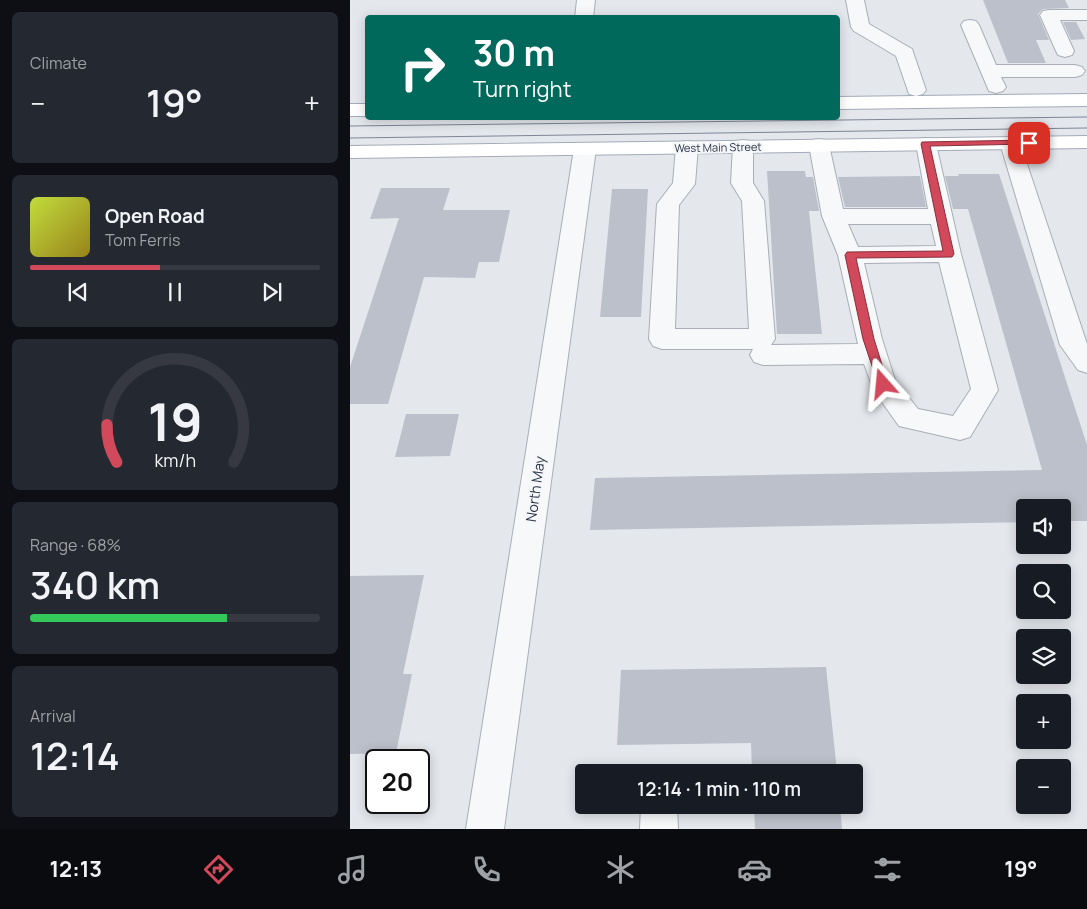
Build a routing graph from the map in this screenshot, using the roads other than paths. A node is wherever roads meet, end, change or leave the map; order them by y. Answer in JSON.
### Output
{"nodes":[{"id":1,"x":586,"y":0,"type":"edge"},
{"id":2,"x":855,"y":0,"type":"edge"},
{"id":3,"x":584,"y":15,"type":"edge"},
{"id":4,"x":1087,"y":15,"type":"edge"},
{"id":5,"x":970,"y":25,"type":"dead end"},
{"id":6,"x":990,"y":71,"type":"junction"},
{"id":7,"x":1081,"y":86,"type":"edge"},
{"id":8,"x":997,"y":89,"type":"dead end"},
{"id":9,"x":916,"y":90,"type":"dead end"},
{"id":10,"x":840,"y":103,"type":"edge"},
{"id":11,"x":350,"y":110,"type":"edge"},
{"id":12,"x":365,"y":110,"type":"edge"},
{"id":13,"x":1087,"y":142,"type":"edge"},
{"id":14,"x":1010,"y":143,"type":"junction"},
{"id":15,"x":926,"y":144,"type":"junction"},
{"id":16,"x":819,"y":145,"type":"junction"},
{"id":17,"x":743,"y":146,"type":"junction"},
{"id":18,"x":687,"y":147,"type":"junction"},
{"id":19,"x":585,"y":149,"type":"junction"},
{"id":20,"x":350,"y":152,"type":"edge"},
{"id":21,"x":833,"y":216,"type":"junction"},
{"id":22,"x":940,"y":216,"type":"junction"},
{"id":23,"x":949,"y":254,"type":"junction"},
{"id":24,"x":850,"y":255,"type":"junction"},
{"id":25,"x":873,"y":354,"type":"junction"},
{"id":26,"x":763,"y":355,"type":"dead end"},
{"id":27,"x":1087,"y":363,"type":"edge"},
{"id":28,"x":659,"y":814,"type":"edge"},
{"id":29,"x":484,"y":829,"type":"edge"},
{"id":30,"x":659,"y":829,"type":"edge"}],
"edges":[{"from":1,"to":3,"type":"street"},
{"from":2,"to":9,"type":"street"},
{"from":4,"to":7,"type":"street"},
{"from":5,"to":6,"type":"street"},
{"from":6,"to":7,"type":"street"},
{"from":6,"to":8,"type":"street"},
{"from":7,"to":10,"type":"main road"},
{"from":11,"to":12,"type":"main road"},
{"from":13,"to":14,"type":"main road","name":"West Main Street"},
{"from":14,"to":15,"type":"main road","name":"West Main Street"},
{"from":14,"to":27,"type":"street"},
{"from":15,"to":16,"type":"main road","name":"West Main Street"},
{"from":15,"to":22,"type":"street"},
{"from":16,"to":17,"type":"main road","name":"West Main Street"},
{"from":16,"to":21,"type":"street"},
{"from":17,"to":18,"type":"main road","name":"West Main Street"},
{"from":17,"to":18,"type":"street"},
{"from":18,"to":19,"type":"main road","name":"West Main Street"},
{"from":19,"to":20,"type":"main road","name":"West Main Street"},
{"from":19,"to":29,"type":"street","name":"North May"},
{"from":21,"to":22,"type":"street"},
{"from":21,"to":24,"type":"street"},
{"from":22,"to":23,"type":"street"},
{"from":23,"to":24,"type":"street"},
{"from":23,"to":25,"type":"street"},
{"from":24,"to":25,"type":"street"},
{"from":25,"to":26,"type":"street"},
{"from":28,"to":30,"type":"street"}]}
